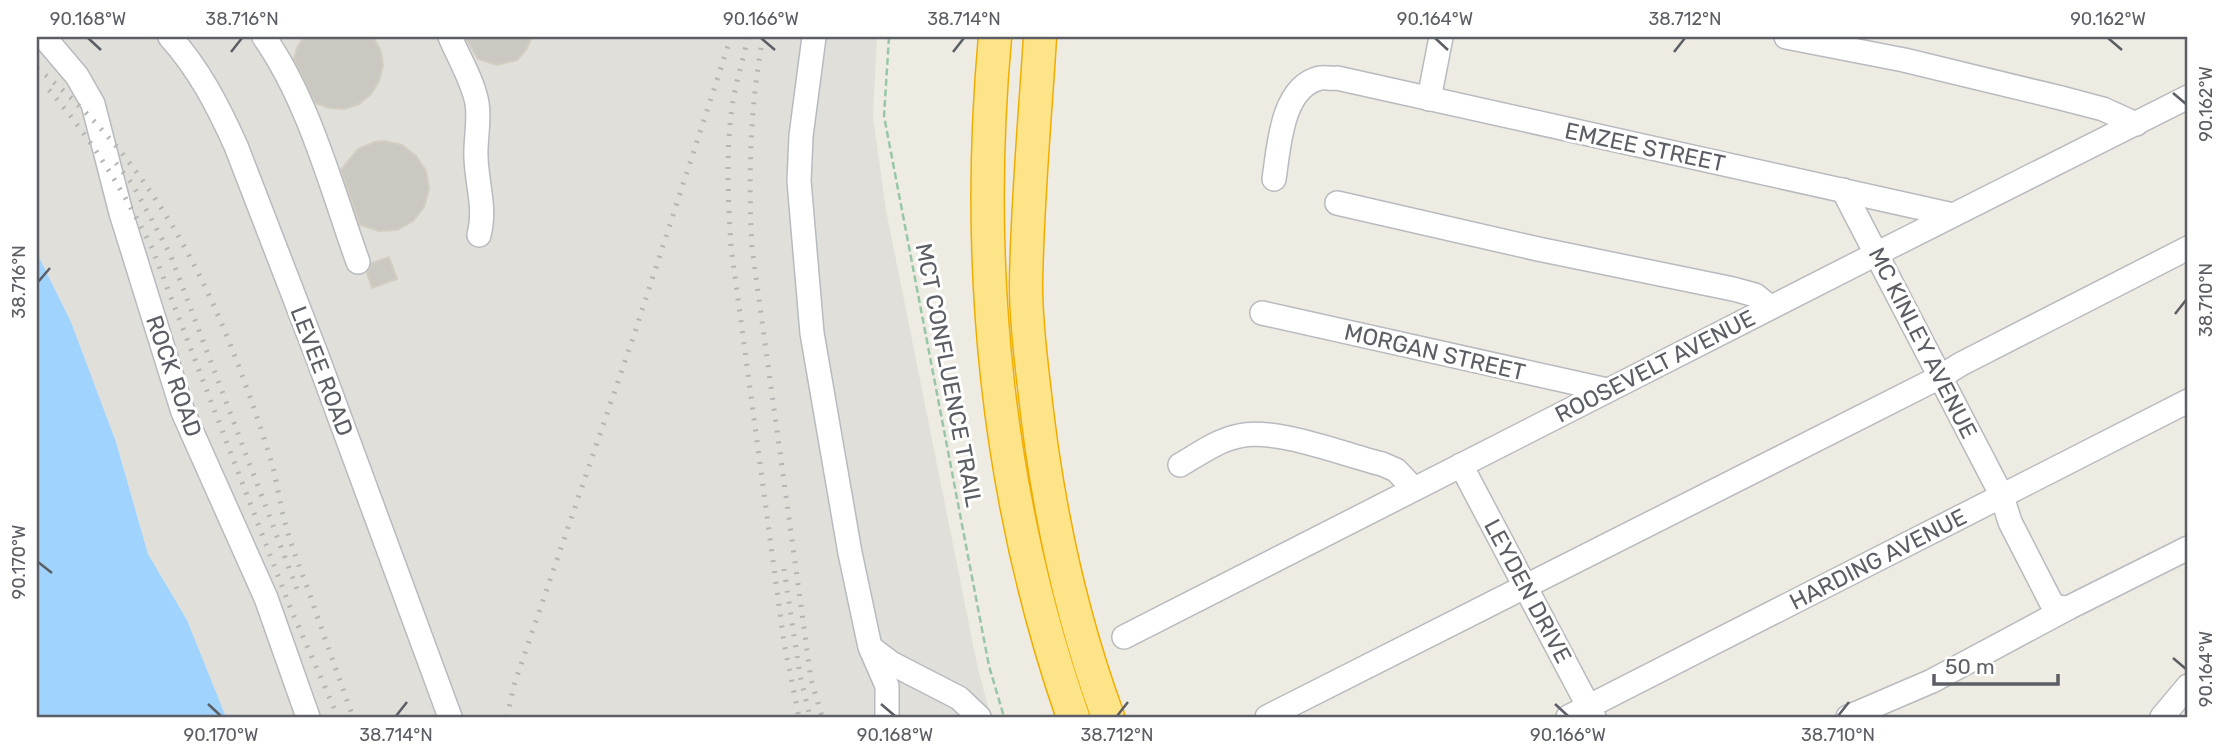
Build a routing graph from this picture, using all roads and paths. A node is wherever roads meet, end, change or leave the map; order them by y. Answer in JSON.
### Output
{"nodes":[{"id":1,"x":44,"y":37,"type":"edge"},
{"id":2,"x":170,"y":37,"type":"edge"},
{"id":3,"x":264,"y":37,"type":"edge"},
{"id":4,"x":450,"y":37,"type":"edge"},
{"id":5,"x":814,"y":37,"type":"edge"},
{"id":6,"x":890,"y":37,"type":"edge"},
{"id":7,"x":995,"y":37,"type":"edge"},
{"id":8,"x":1040,"y":37,"type":"edge"},
{"id":9,"x":1441,"y":37,"type":"edge"},
{"id":10,"x":1786,"y":37,"type":"edge"},
{"id":11,"x":2188,"y":97,"type":"edge"},
{"id":12,"x":1429,"y":99,"type":"junction"},
{"id":13,"x":2136,"y":124,"type":"junction"},
{"id":14,"x":1274,"y":179,"type":"dead end"},
{"id":15,"x":1843,"y":190,"type":"junction"},
{"id":16,"x":1337,"y":204,"type":"dead end"},
{"id":17,"x":1953,"y":215,"type":"junction"},
{"id":18,"x":479,"y":234,"type":"dead end"},
{"id":19,"x":2188,"y":248,"type":"edge"},
{"id":20,"x":1876,"y":254,"type":"junction"},
{"id":21,"x":358,"y":262,"type":"dead end"},
{"id":22,"x":1770,"y":307,"type":"junction"},
{"id":23,"x":1262,"y":313,"type":"dead end"},
{"id":24,"x":1940,"y":377,"type":"junction"},
{"id":25,"x":1607,"y":390,"type":"junction"},
{"id":26,"x":2188,"y":401,"type":"edge"},
{"id":27,"x":1180,"y":465,"type":"dead end"},
{"id":28,"x":1461,"y":465,"type":"junction"},
{"id":29,"x":1414,"y":489,"type":"junction"},
{"id":30,"x":2002,"y":496,"type":"junction"},
{"id":31,"x":2188,"y":548,"type":"edge"},
{"id":32,"x":1525,"y":586,"type":"junction"},
{"id":33,"x":2068,"y":608,"type":"junction"},
{"id":34,"x":1124,"y":637,"type":"dead end"},
{"id":35,"x":870,"y":647,"type":"junction"},
{"id":36,"x":1591,"y":712,"type":"edge"},
{"id":37,"x":308,"y":717,"type":"edge"},
{"id":38,"x":450,"y":717,"type":"edge"},
{"id":39,"x":887,"y":717,"type":"edge"},
{"id":40,"x":979,"y":717,"type":"edge"},
{"id":41,"x":1004,"y":717,"type":"edge"},
{"id":42,"x":1073,"y":717,"type":"edge"},
{"id":43,"x":1108,"y":717,"type":"edge"},
{"id":44,"x":1267,"y":717,"type":"edge"},
{"id":45,"x":1568,"y":717,"type":"edge"},
{"id":46,"x":1848,"y":717,"type":"edge"}],
"edges":[{"from":1,"to":37,"type":"street","name":"ROCK ROAD"},
{"from":2,"to":38,"type":"street","name":"LEVEE ROAD"},
{"from":3,"to":21,"type":"street"},
{"from":4,"to":18,"type":"street"},
{"from":5,"to":35,"type":"street"},
{"from":6,"to":41,"type":"path","name":"MCT CONFLUENCE TRAIL"},
{"from":7,"to":42,"type":"highway"},
{"from":8,"to":43,"type":"highway"},
{"from":9,"to":12,"type":"street"},
{"from":10,"to":13,"type":"street"},
{"from":11,"to":13,"type":"street","name":"ROOSEVELT AVENUE"},
{"from":12,"to":14,"type":"street","name":"EMZEE STREET"},
{"from":12,"to":15,"type":"street","name":"EMZEE STREET"},
{"from":13,"to":17,"type":"street","name":"ROOSEVELT AVENUE"},
{"from":15,"to":17,"type":"street","name":"EMZEE STREET"},
{"from":15,"to":20,"type":"street","name":"MC KINLEY AVENUE"},
{"from":16,"to":22,"type":"street"},
{"from":17,"to":20,"type":"street","name":"ROOSEVELT AVENUE"},
{"from":19,"to":24,"type":"street"},
{"from":20,"to":22,"type":"street","name":"ROOSEVELT AVENUE"},
{"from":20,"to":24,"type":"street","name":"MC KINLEY AVENUE"},
{"from":22,"to":25,"type":"street","name":"ROOSEVELT AVENUE"},
{"from":23,"to":25,"type":"street","name":"MORGAN STREET"},
{"from":24,"to":30,"type":"street","name":"MC KINLEY AVENUE"},
{"from":24,"to":32,"type":"street"},
{"from":25,"to":28,"type":"street","name":"ROOSEVELT AVENUE"},
{"from":26,"to":30,"type":"street","name":"HARDING AVENUE"},
{"from":27,"to":29,"type":"street"},
{"from":28,"to":29,"type":"street","name":"ROOSEVELT AVENUE"},
{"from":28,"to":32,"type":"street","name":"LEYDEN DRIVE"},
{"from":29,"to":34,"type":"street","name":"ROOSEVELT AVENUE"},
{"from":30,"to":33,"type":"street","name":"MC KINLEY AVENUE"},
{"from":30,"to":36,"type":"street","name":"HARDING AVENUE"},
{"from":31,"to":33,"type":"street"},
{"from":32,"to":36,"type":"street","name":"LEYDEN DRIVE"},
{"from":32,"to":44,"type":"street"},
{"from":33,"to":46,"type":"street"},
{"from":35,"to":39,"type":"street"},
{"from":35,"to":40,"type":"street"},
{"from":36,"to":45,"type":"street","name":"HARDING AVENUE"}]}
